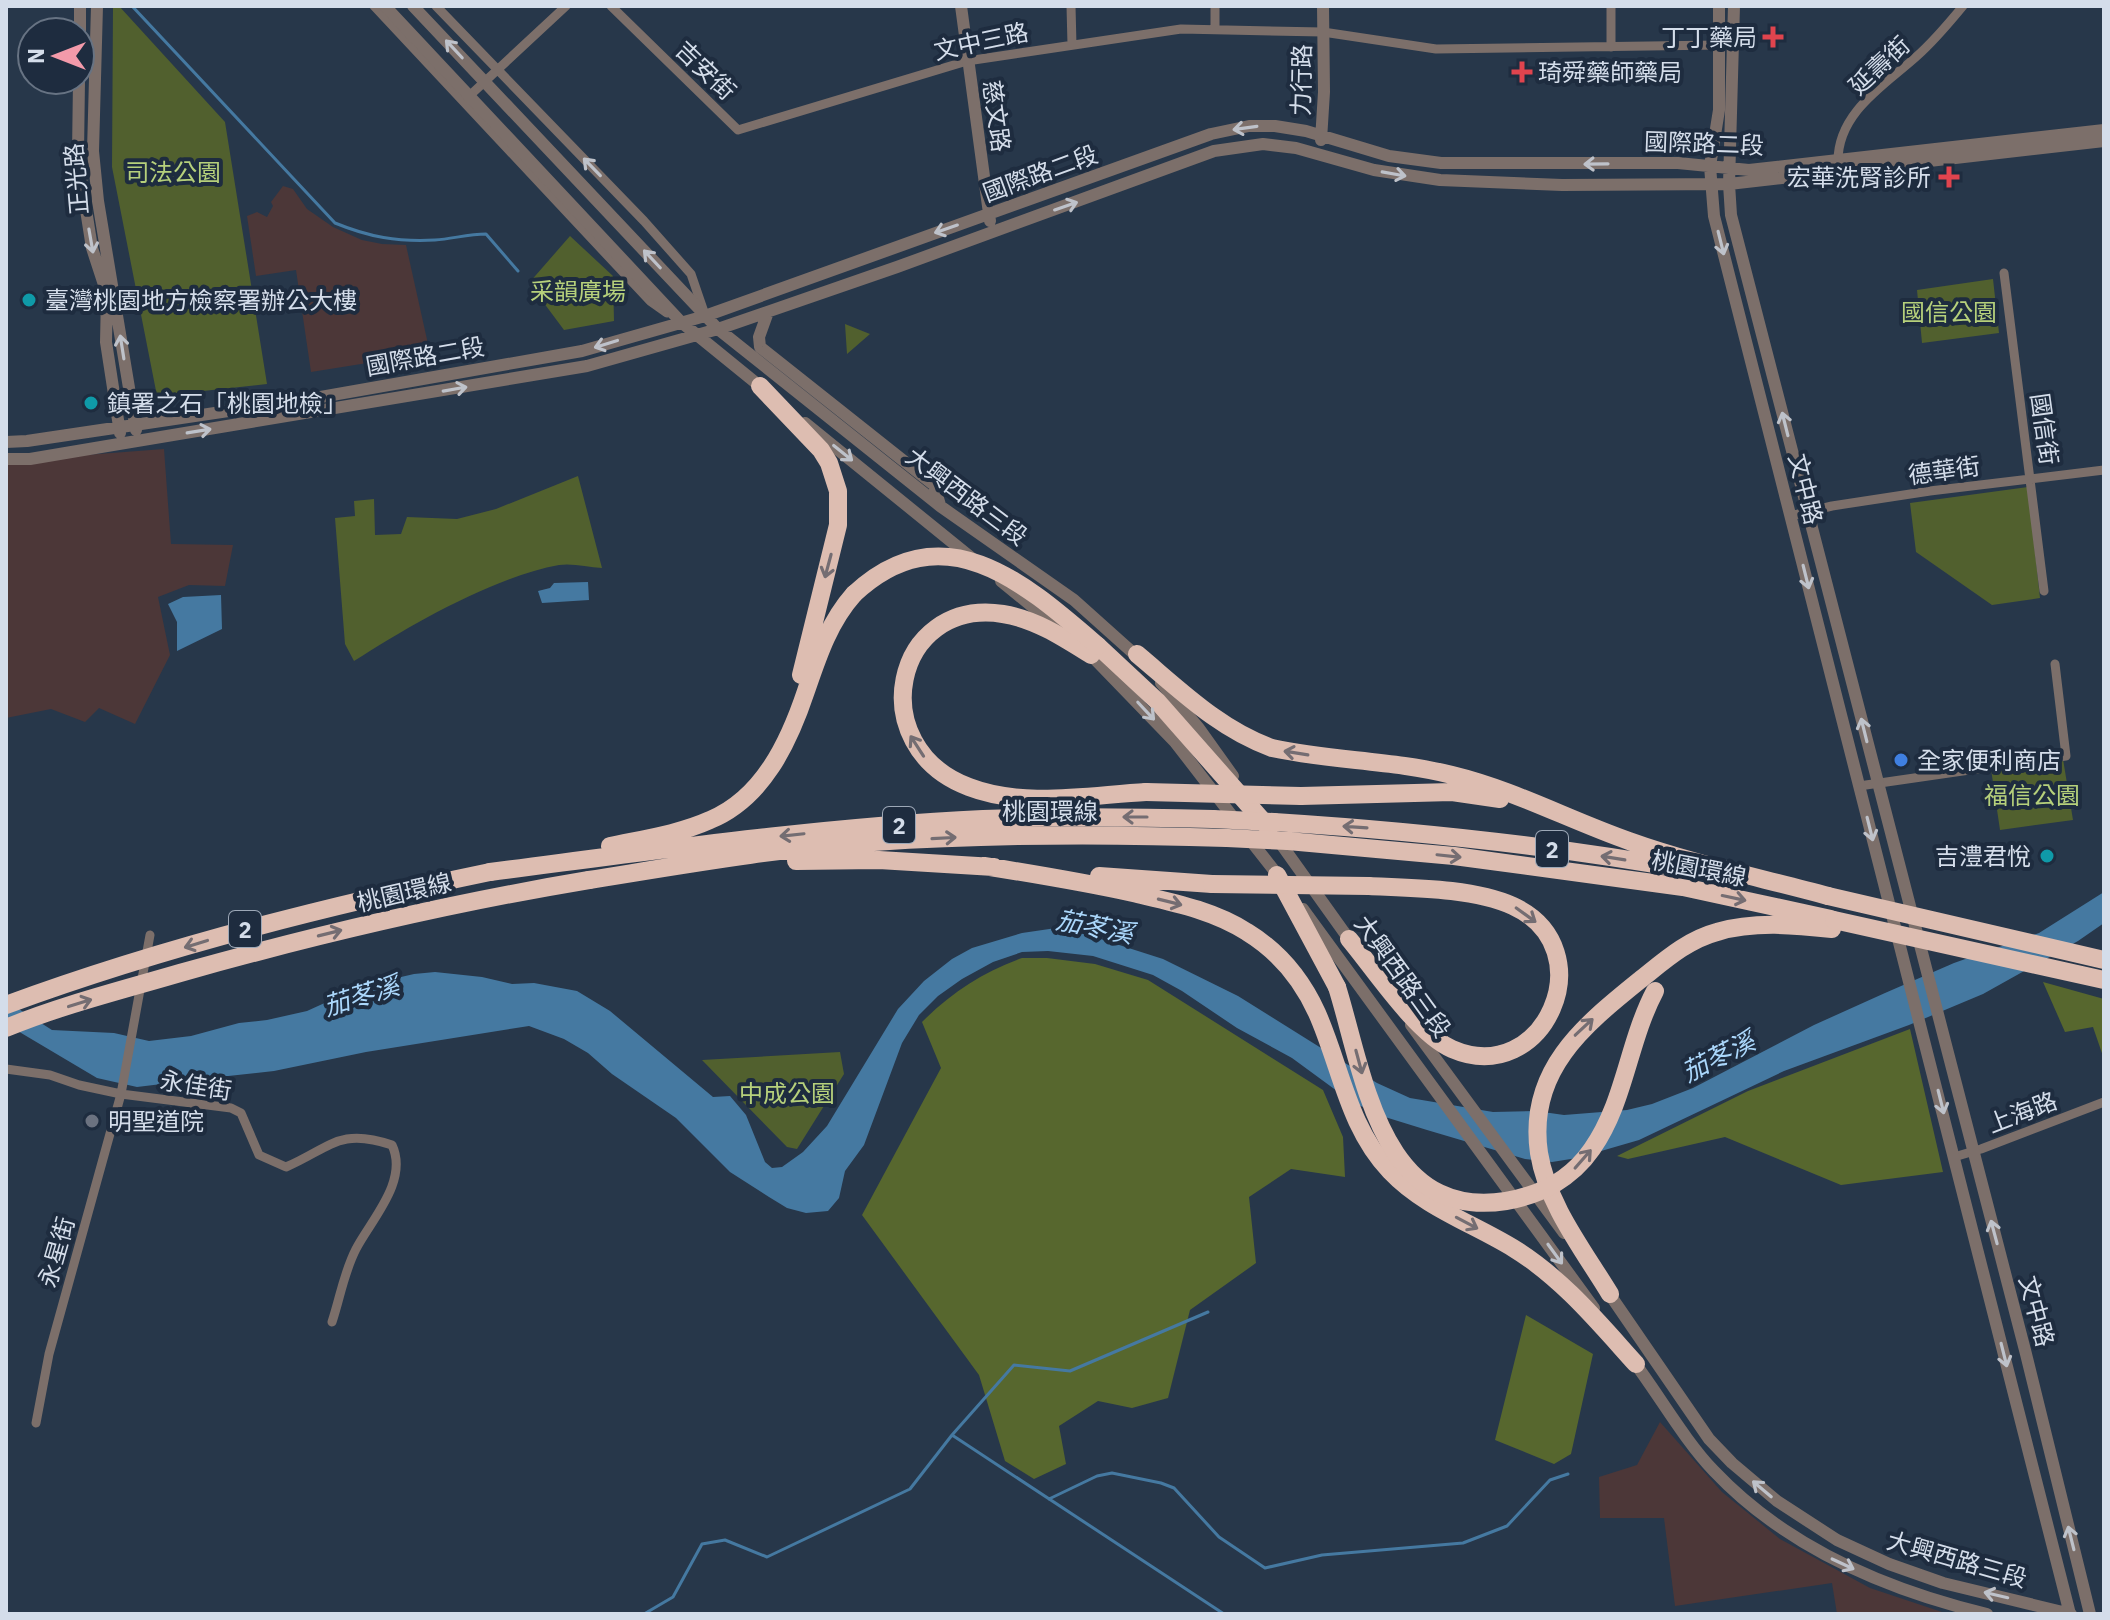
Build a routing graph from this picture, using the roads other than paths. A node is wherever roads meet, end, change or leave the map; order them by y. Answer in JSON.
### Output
{"nodes":[{"id":1,"x":97,"y":6,"type":"edge"},
{"id":2,"x":374,"y":6,"type":"edge"},
{"id":3,"x":385,"y":6,"type":"edge"},
{"id":4,"x":413,"y":6,"type":"edge"},
{"id":5,"x":436,"y":6,"type":"edge"},
{"id":6,"x":566,"y":6,"type":"edge"},
{"id":7,"x":611,"y":6,"type":"edge"},
{"id":8,"x":961,"y":6,"type":"edge"},
{"id":9,"x":1071,"y":6,"type":"edge"},
{"id":10,"x":1215,"y":6,"type":"edge"},
{"id":11,"x":1323,"y":6,"type":"edge"},
{"id":12,"x":1611,"y":6,"type":"edge"},
{"id":13,"x":1719,"y":6,"type":"edge"},
{"id":14,"x":1734,"y":6,"type":"edge"},
{"id":15,"x":1963,"y":6,"type":"edge"},
{"id":16,"x":1215,"y":29,"type":"junction"},
{"id":17,"x":1323,"y":32,"type":"junction"},
{"id":18,"x":1072,"y":45,"type":"junction"},
{"id":19,"x":1719,"y":45,"type":"junction"},
{"id":20,"x":1611,"y":47,"type":"junction"},
{"id":21,"x":967,"y":61,"type":"junction"},
{"id":22,"x":499,"y":71,"type":"junction"},
{"id":23,"x":486,"y":83,"type":"junction"},
{"id":24,"x":79,"y":96,"type":"edge"},
{"id":25,"x":467,"y":99,"type":"junction"},
{"id":26,"x":738,"y":130,"type":"joint"},
{"id":27,"x":2104,"y":130,"type":"edge"},
{"id":28,"x":1322,"y":135,"type":"junction"},
{"id":29,"x":2104,"y":141,"type":"edge"},
{"id":30,"x":1318,"y":155,"type":"junction"},
{"id":31,"x":1838,"y":161,"type":"junction"},
{"id":32,"x":1710,"y":166,"type":"junction"},
{"id":33,"x":1729,"y":169,"type":"junction"},
{"id":34,"x":1711,"y":184,"type":"junction"},
{"id":35,"x":1729,"y":184,"type":"junction"},
{"id":36,"x":93,"y":209,"type":"junction"},
{"id":37,"x":988,"y":215,"type":"junction"},
{"id":38,"x":992,"y":231,"type":"junction"},
{"id":39,"x":2004,"y":273,"type":"dead end"},
{"id":40,"x":768,"y":312,"type":"junction"},
{"id":41,"x":705,"y":316,"type":"junction"},
{"id":42,"x":681,"y":322,"type":"junction"},
{"id":43,"x":718,"y":329,"type":"junction"},
{"id":44,"x":697,"y":335,"type":"junction"},
{"id":45,"x":407,"y":382,"type":"junction"},
{"id":46,"x":760,"y":386,"type":"junction"},
{"id":47,"x":410,"y":397,"type":"junction"},
{"id":48,"x":135,"y":424,"type":"junction"},
{"id":49,"x":119,"y":427,"type":"junction"},
{"id":50,"x":138,"y":441,"type":"junction"},
{"id":51,"x":6,"y":442,"type":"edge"},
{"id":52,"x":122,"y":444,"type":"junction"},
{"id":53,"x":6,"y":459,"type":"edge"},
{"id":54,"x":2104,"y":470,"type":"edge"},
{"id":55,"x":2032,"y":479,"type":"junction"},
{"id":56,"x":940,"y":506,"type":"junction"},
{"id":57,"x":1808,"y":511,"type":"junction"},
{"id":58,"x":1790,"y":516,"type":"junction"},
{"id":59,"x":2044,"y":591,"type":"dead end"},
{"id":60,"x":1095,"y":650,"type":"junction"},
{"id":61,"x":1137,"y":654,"type":"junction"},
{"id":62,"x":2055,"y":664,"type":"dead end"},
{"id":63,"x":768,"y":772,"type":"junction"},
{"id":64,"x":1877,"y":781,"type":"junction"},
{"id":65,"x":1859,"y":786,"type":"junction"},
{"id":66,"x":1587,"y":825,"type":"junction"},
{"id":67,"x":1278,"y":832,"type":"junction"},
{"id":68,"x":585,"y":855,"type":"junction"},
{"id":69,"x":984,"y":866,"type":"junction"},
{"id":70,"x":671,"y":867,"type":"junction"},
{"id":71,"x":1277,"y":875,"type":"junction"},
{"id":72,"x":1828,"y":896,"type":"junction"},
{"id":73,"x":1833,"y":925,"type":"junction"},
{"id":74,"x":1758,"y":926,"type":"junction"},
{"id":75,"x":150,"y":935,"type":"dead end"},
{"id":76,"x":1349,"y":939,"type":"junction"},
{"id":77,"x":2104,"y":960,"type":"edge"},
{"id":78,"x":2104,"y":980,"type":"edge"},
{"id":79,"x":1933,"y":995,"type":"junction"},
{"id":80,"x":1916,"y":1001,"type":"junction"},
{"id":81,"x":6,"y":1005,"type":"edge"},
{"id":82,"x":6,"y":1028,"type":"edge"},
{"id":83,"x":6,"y":1069,"type":"edge"},
{"id":84,"x":121,"y":1094,"type":"junction"},
{"id":85,"x":2104,"y":1102,"type":"edge"},
{"id":86,"x":1973,"y":1151,"type":"junction"},
{"id":87,"x":1954,"y":1157,"type":"junction"},
{"id":88,"x":1610,"y":1294,"type":"junction"},
{"id":89,"x":332,"y":1322,"type":"dead end"},
{"id":90,"x":1636,"y":1364,"type":"junction"},
{"id":91,"x":36,"y":1423,"type":"dead end"},
{"id":92,"x":2070,"y":1613,"type":"edge"},
{"id":93,"x":1987,"y":1614,"type":"edge"},
{"id":94,"x":2090,"y":1614,"type":"edge"}],
"edges":[{"from":1,"to":36,"type":"street","name":"正光路"},
{"from":2,"to":25,"type":"street","name":"大興西路三段"},
{"from":3,"to":25,"type":"street","name":"大興西路三段"},
{"from":23,"to":4,"type":"street","name":"大興西路三段","one_way":true},
{"from":5,"to":22,"type":"street","name":"大興西路三段"},
{"from":6,"to":22,"type":"street"},
{"from":7,"to":26,"type":"street","name":"吉安街"},
{"from":8,"to":21,"type":"street","name":"慈文路"},
{"from":9,"to":18,"type":"street"},
{"from":10,"to":16,"type":"street"},
{"from":11,"to":17,"type":"street","name":"力行路"},
{"from":12,"to":20,"type":"street"},
{"from":13,"to":19,"type":"street","name":"文中路"},
{"from":14,"to":33,"type":"street","name":"文中路"},
{"from":15,"to":31,"type":"street","name":"延壽街"},
{"from":16,"to":17,"type":"street","name":"文中三路"},
{"from":16,"to":18,"type":"street","name":"文中三路"},
{"from":17,"to":20,"type":"street","name":"文中三路"},
{"from":17,"to":28,"type":"street","name":"力行路"},
{"from":18,"to":21,"type":"street","name":"文中三路"},
{"from":19,"to":20,"type":"street","name":"文中三路"},
{"from":19,"to":32,"type":"street","name":"文中路"},
{"from":21,"to":26,"type":"street","name":"文中三路"},
{"from":21,"to":37,"type":"street","name":"慈文路"},
{"from":22,"to":23,"type":"street"},
{"from":41,"to":22,"type":"street","name":"大興西路三段","one_way":true},
{"from":23,"to":25,"type":"street"},
{"from":41,"to":23,"type":"street","name":"大興西路三段","one_way":true},
{"from":24,"to":36,"type":"street","name":"正光路"},
{"from":25,"to":42,"type":"street","name":"大興西路三段"},
{"from":27,"to":31,"type":"street","name":"國際路二段"},
{"from":28,"to":30,"type":"street","name":"力行路"},
{"from":32,"to":28,"type":"street","name":"國際路二段","one_way":true},
{"from":28,"to":37,"type":"street","name":"國際路二段","one_way":true},
{"from":29,"to":35,"type":"street","name":"國際路二段"},
{"from":30,"to":34,"type":"street","name":"國際路二段","one_way":true},
{"from":38,"to":30,"type":"street","name":"國際路二段","one_way":true},
{"from":31,"to":33,"type":"street","name":"國際路二段"},
{"from":32,"to":33,"type":"street","name":"國際路二段"},
{"from":32,"to":34,"type":"street","name":"文中路"},
{"from":33,"to":35,"type":"street","name":"文中路"},
{"from":34,"to":35,"type":"street","name":"國際路二段"},
{"from":34,"to":58,"type":"street","name":"文中路","one_way":true},
{"from":57,"to":35,"type":"street","name":"文中路","one_way":true},
{"from":48,"to":36,"type":"street","name":"正光路","one_way":true},
{"from":36,"to":49,"type":"street","name":"正光路","one_way":true},
{"from":37,"to":38,"type":"street","name":"慈文路"},
{"from":37,"to":41,"type":"street","name":"國際路二段","one_way":true},
{"from":38,"to":40,"type":"street","name":"國際路二段"},
{"from":39,"to":55,"type":"street","name":"國信街"},
{"from":40,"to":43,"type":"street","name":"國際路二段"},
{"from":40,"to":56,"type":"street"},
{"from":41,"to":42,"type":"street","name":"國際路二段"},
{"from":41,"to":43,"type":"street","name":"大興西路三段"},
{"from":42,"to":44,"type":"street","name":"大興西路三段"},
{"from":42,"to":45,"type":"street","name":"國際路二段","one_way":true},
{"from":43,"to":44,"type":"street","name":"國際路二段"},
{"from":43,"to":56,"type":"street","name":"大興西路三段"},
{"from":44,"to":46,"type":"street","name":"大興西路三段"},
{"from":47,"to":44,"type":"street","name":"國際路二段","one_way":true},
{"from":45,"to":47,"type":"street"},
{"from":45,"to":48,"type":"street","name":"國際路二段"},
{"from":46,"to":60,"type":"street","name":"大興西路三段","one_way":true},
{"from":46,"to":63,"type":"highway","one_way":true},
{"from":50,"to":47,"type":"street","name":"國際路二段","one_way":true},
{"from":48,"to":49,"type":"street","name":"國際路二段"},
{"from":48,"to":50,"type":"street","name":"正光路"},
{"from":49,"to":51,"type":"street","name":"國際路二段"},
{"from":49,"to":52,"type":"street","name":"正光路"},
{"from":50,"to":52,"type":"street","name":"國際路二段"},
{"from":52,"to":53,"type":"street","name":"國際路二段"},
{"from":54,"to":55,"type":"street","name":"德華街"},
{"from":55,"to":57,"type":"street","name":"德華街"},
{"from":55,"to":59,"type":"street","name":"國信街"},
{"from":56,"to":61,"type":"street","name":"大興西路三段"},
{"from":57,"to":58,"type":"street","name":"德華街"},
{"from":64,"to":57,"type":"street","name":"文中路","one_way":true},
{"from":58,"to":65,"type":"street","name":"文中路","one_way":true},
{"from":60,"to":63,"type":"highway","bridge":true},
{"from":66,"to":60,"type":"highway","one_way":true,"bridge":true},
{"from":60,"to":67,"type":"highway"},
{"from":60,"to":71,"type":"street","name":"大興西路三段","one_way":true},
{"from":66,"to":61,"type":"highway","one_way":true},
{"from":61,"to":67,"type":"street","name":"大興西路三段"},
{"from":62,"to":64,"type":"street"},
{"from":63,"to":68,"type":"highway"},
{"from":64,"to":65,"type":"street"},
{"from":64,"to":79,"type":"street","name":"文中路"},
{"from":65,"to":80,"type":"street","name":"文中路","one_way":true},
{"from":66,"to":72,"type":"highway"},
{"from":67,"to":68,"type":"highway","name":"桃園環線","number":"2","one_way":true,"bridge":true},
{"from":70,"to":67,"type":"highway","name":"桃園環線","number":"2","one_way":true,"bridge":true},
{"from":72,"to":67,"type":"highway","name":"桃園環線","number":"2","one_way":true},
{"from":67,"to":73,"type":"highway","name":"桃園環線","number":"2","one_way":true},
{"from":67,"to":76,"type":"street","name":"大興西路三段"},
{"from":68,"to":81,"type":"highway","name":"桃園環線","number":"2","one_way":true,"bridge":true},
{"from":69,"to":70,"type":"highway"},
{"from":69,"to":76,"type":"highway","one_way":true,"bridge":true},
{"from":69,"to":90,"type":"highway","one_way":true},
{"from":82,"to":70,"type":"highway","name":"桃園環線","number":"2","one_way":true,"bridge":true},
{"from":71,"to":74,"type":"highway","one_way":true,"bridge":true},
{"from":71,"to":90,"type":"street","name":"大興西路三段","one_way":true},
{"from":72,"to":77,"type":"highway","name":"桃園環線","number":"2","bridge":true},
{"from":73,"to":74,"type":"highway"},
{"from":73,"to":78,"type":"highway","bridge":true},
{"from":88,"to":74,"type":"highway","one_way":true},
{"from":75,"to":84,"type":"street","name":"永星街"},
{"from":76,"to":88,"type":"street","name":"大興西路三段"},
{"from":79,"to":80,"type":"street"},
{"from":79,"to":86,"type":"street","name":"文中路"},
{"from":80,"to":87,"type":"street","name":"文中路","one_way":true},
{"from":83,"to":84,"type":"street","name":"永佳街"},
{"from":84,"to":89,"type":"street","name":"永佳街"},
{"from":84,"to":91,"type":"street","name":"永星街"},
{"from":85,"to":86,"type":"street","name":"上海路"},
{"from":86,"to":87,"type":"street","name":"上海路"},
{"from":94,"to":86,"type":"street","name":"文中路","one_way":true},
{"from":87,"to":92,"type":"street","name":"文中路","one_way":true},
{"from":92,"to":88,"type":"street","name":"大興西路三段","one_way":true},
{"from":90,"to":93,"type":"street","name":"大興西路三段","one_way":true}]}
